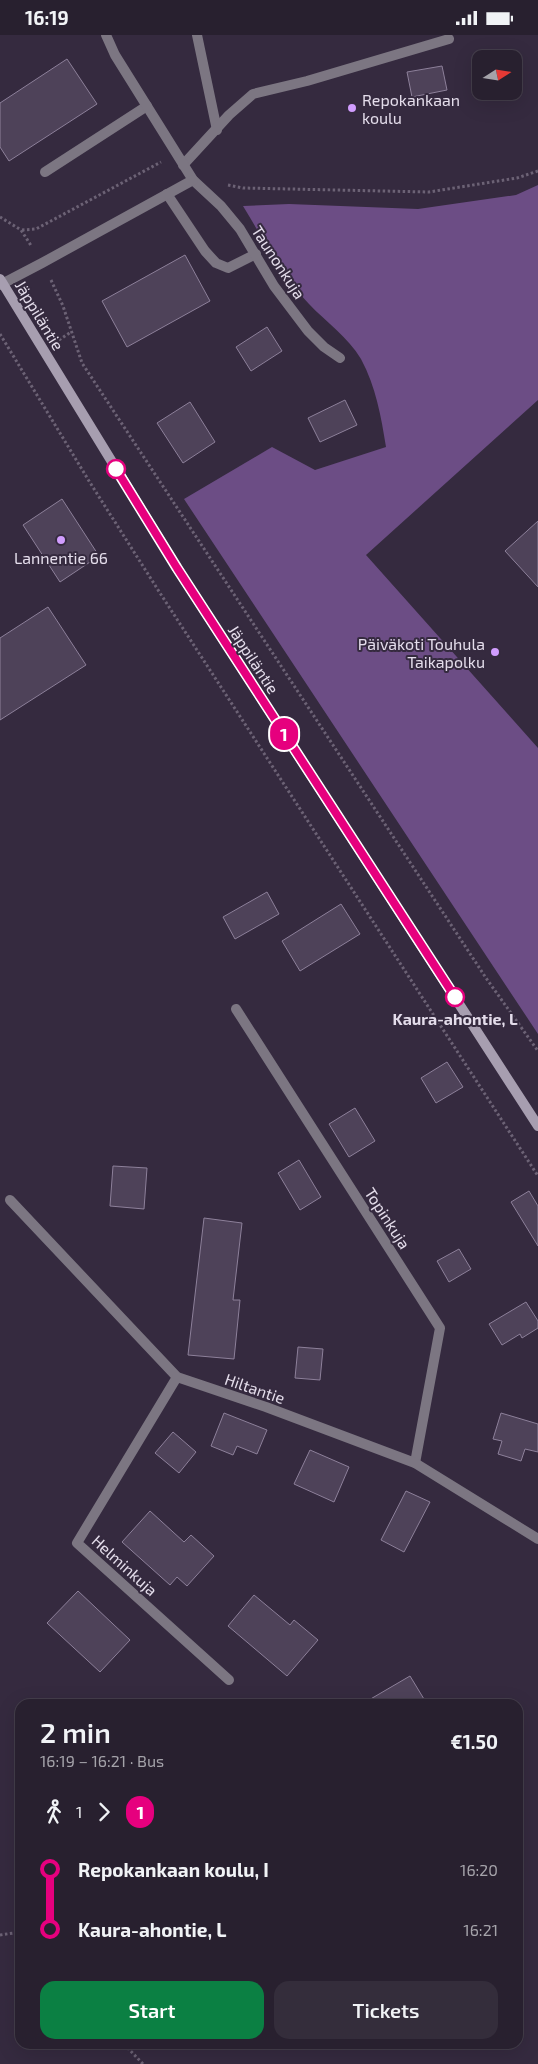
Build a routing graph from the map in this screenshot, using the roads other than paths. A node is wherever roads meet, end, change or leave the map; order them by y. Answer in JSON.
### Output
{"nodes":[{"id":1,"x":106,"y":35,"type":"edge"},
{"id":2,"x":197,"y":35,"type":"edge"},
{"id":3,"x":449,"y":39,"type":"dead end"},
{"id":4,"x":147,"y":106,"type":"junction"},
{"id":5,"x":217,"y":129,"type":"junction"},
{"id":6,"x":183,"y":165,"type":"junction"},
{"id":7,"x":45,"y":172,"type":"dead end"},
{"id":8,"x":193,"y":180,"type":"junction"},
{"id":9,"x":167,"y":194,"type":"junction"},
{"id":10,"x":256,"y":254,"type":"junction"},
{"id":11,"x":1,"y":282,"type":"edge"},
{"id":12,"x":340,"y":358,"type":"dead end"},
{"id":13,"x":236,"y":1009,"type":"dead end"},
{"id":14,"x":538,"y":1127,"type":"edge"},
{"id":15,"x":10,"y":1201,"type":"dead end"},
{"id":16,"x":177,"y":1377,"type":"junction"},
{"id":17,"x":415,"y":1463,"type":"junction"},
{"id":18,"x":538,"y":1539,"type":"edge"},
{"id":19,"x":229,"y":1679,"type":"dead end"}],
"edges":[{"from":1,"to":4,"type":"street","name":"Taunonkuja"},
{"from":2,"to":5,"type":"street"},
{"from":3,"to":5,"type":"street"},
{"from":4,"to":6,"type":"street","name":"Taunonkuja"},
{"from":4,"to":7,"type":"street"},
{"from":5,"to":6,"type":"street"},
{"from":6,"to":8,"type":"street","name":"Taunonkuja"},
{"from":8,"to":9,"type":"street"},
{"from":8,"to":10,"type":"street","name":"Taunonkuja"},
{"from":9,"to":10,"type":"street"},
{"from":9,"to":11,"type":"street"},
{"from":10,"to":12,"type":"street","name":"Taunonkuja"},
{"from":11,"to":14,"type":"main road","name":"Jäppiläntie"},
{"from":13,"to":17,"type":"street","name":"Topinkuja"},
{"from":15,"to":16,"type":"street","name":"Hiltantie"},
{"from":16,"to":17,"type":"street","name":"Hiltantie"},
{"from":16,"to":19,"type":"street","name":"Helminkuja"},
{"from":17,"to":18,"type":"street","name":"Hiltantie"}]}
